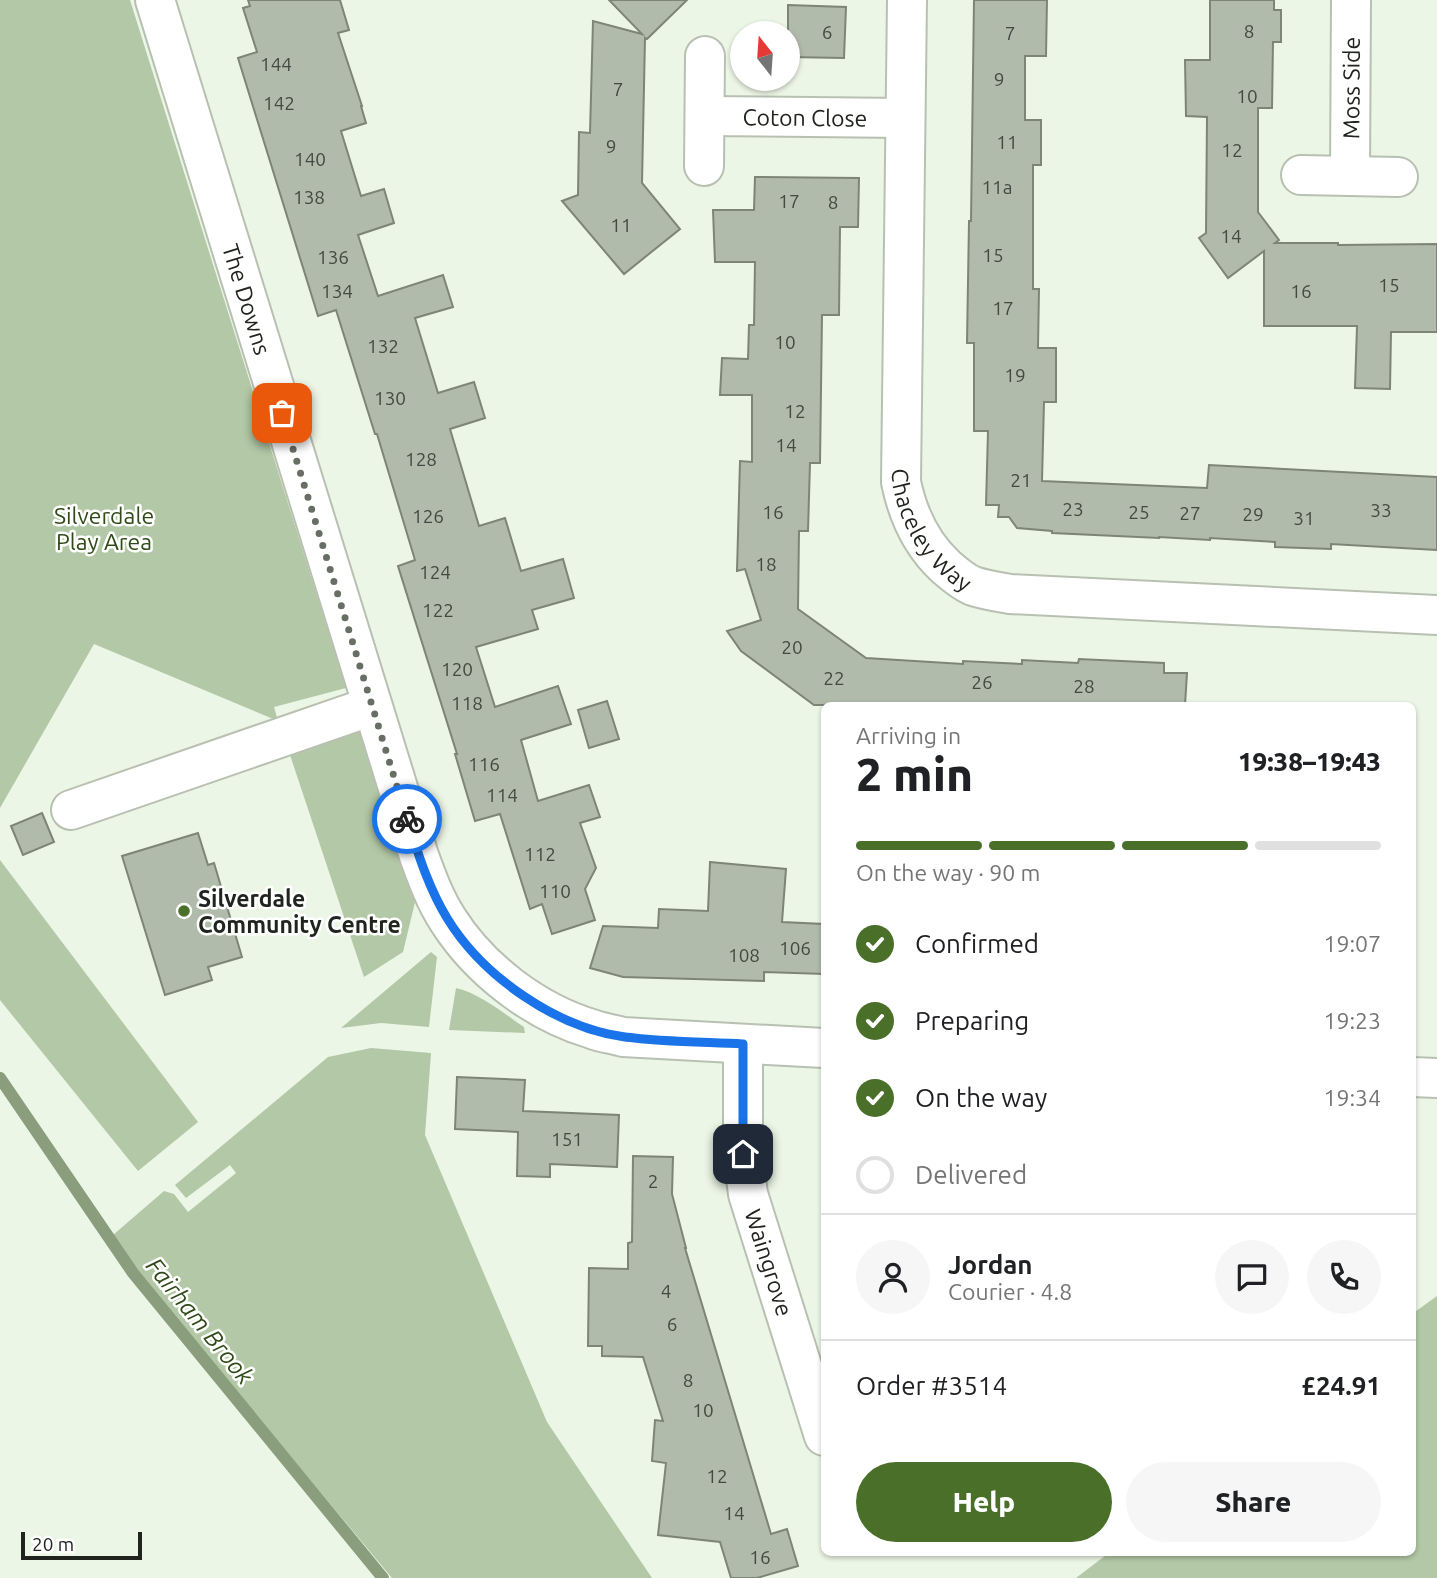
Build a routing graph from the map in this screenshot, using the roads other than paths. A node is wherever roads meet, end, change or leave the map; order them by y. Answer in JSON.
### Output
{"nodes":[{"id":1,"x":155,"y":0,"type":"edge"},
{"id":2,"x":906,"y":0,"type":"edge"},
{"id":3,"x":1351,"y":0,"type":"edge"},
{"id":4,"x":705,"y":56,"type":"dead end"},
{"id":5,"x":705,"y":116,"type":"junction"},
{"id":6,"x":905,"y":118,"type":"junction"},
{"id":7,"x":704,"y":166,"type":"dead end"},
{"id":8,"x":1301,"y":175,"type":"dead end"},
{"id":9,"x":1350,"y":176,"type":"junction"},
{"id":10,"x":1398,"y":177,"type":"dead end"},
{"id":11,"x":1437,"y":615,"type":"edge"},
{"id":12,"x":372,"y":706,"type":"junction"},
{"id":13,"x":71,"y":810,"type":"dead end"},
{"id":14,"x":743,"y":1044,"type":"junction"},
{"id":15,"x":821,"y":1048,"type":"edge"},
{"id":16,"x":1416,"y":1076,"type":"edge"},
{"id":17,"x":1437,"y":1078,"type":"edge"},
{"id":18,"x":821,"y":1426,"type":"edge"}],
"edges":[{"from":1,"to":12,"type":"street","name":"The Downs"},
{"from":2,"to":6,"type":"street","name":"Chaceley Way"},
{"from":3,"to":9,"type":"street","name":"Moss Side"},
{"from":4,"to":5,"type":"street"},
{"from":5,"to":6,"type":"street","name":"Coton Close"},
{"from":5,"to":7,"type":"street"},
{"from":6,"to":11,"type":"street","name":"Chaceley Way"},
{"from":8,"to":9,"type":"street"},
{"from":9,"to":10,"type":"street"},
{"from":12,"to":13,"type":"street"},
{"from":12,"to":14,"type":"street","name":"The Downs"},
{"from":14,"to":15,"type":"street","name":"The Downs"},
{"from":14,"to":18,"type":"street","name":"Waingrove"},
{"from":16,"to":17,"type":"street"}]}
